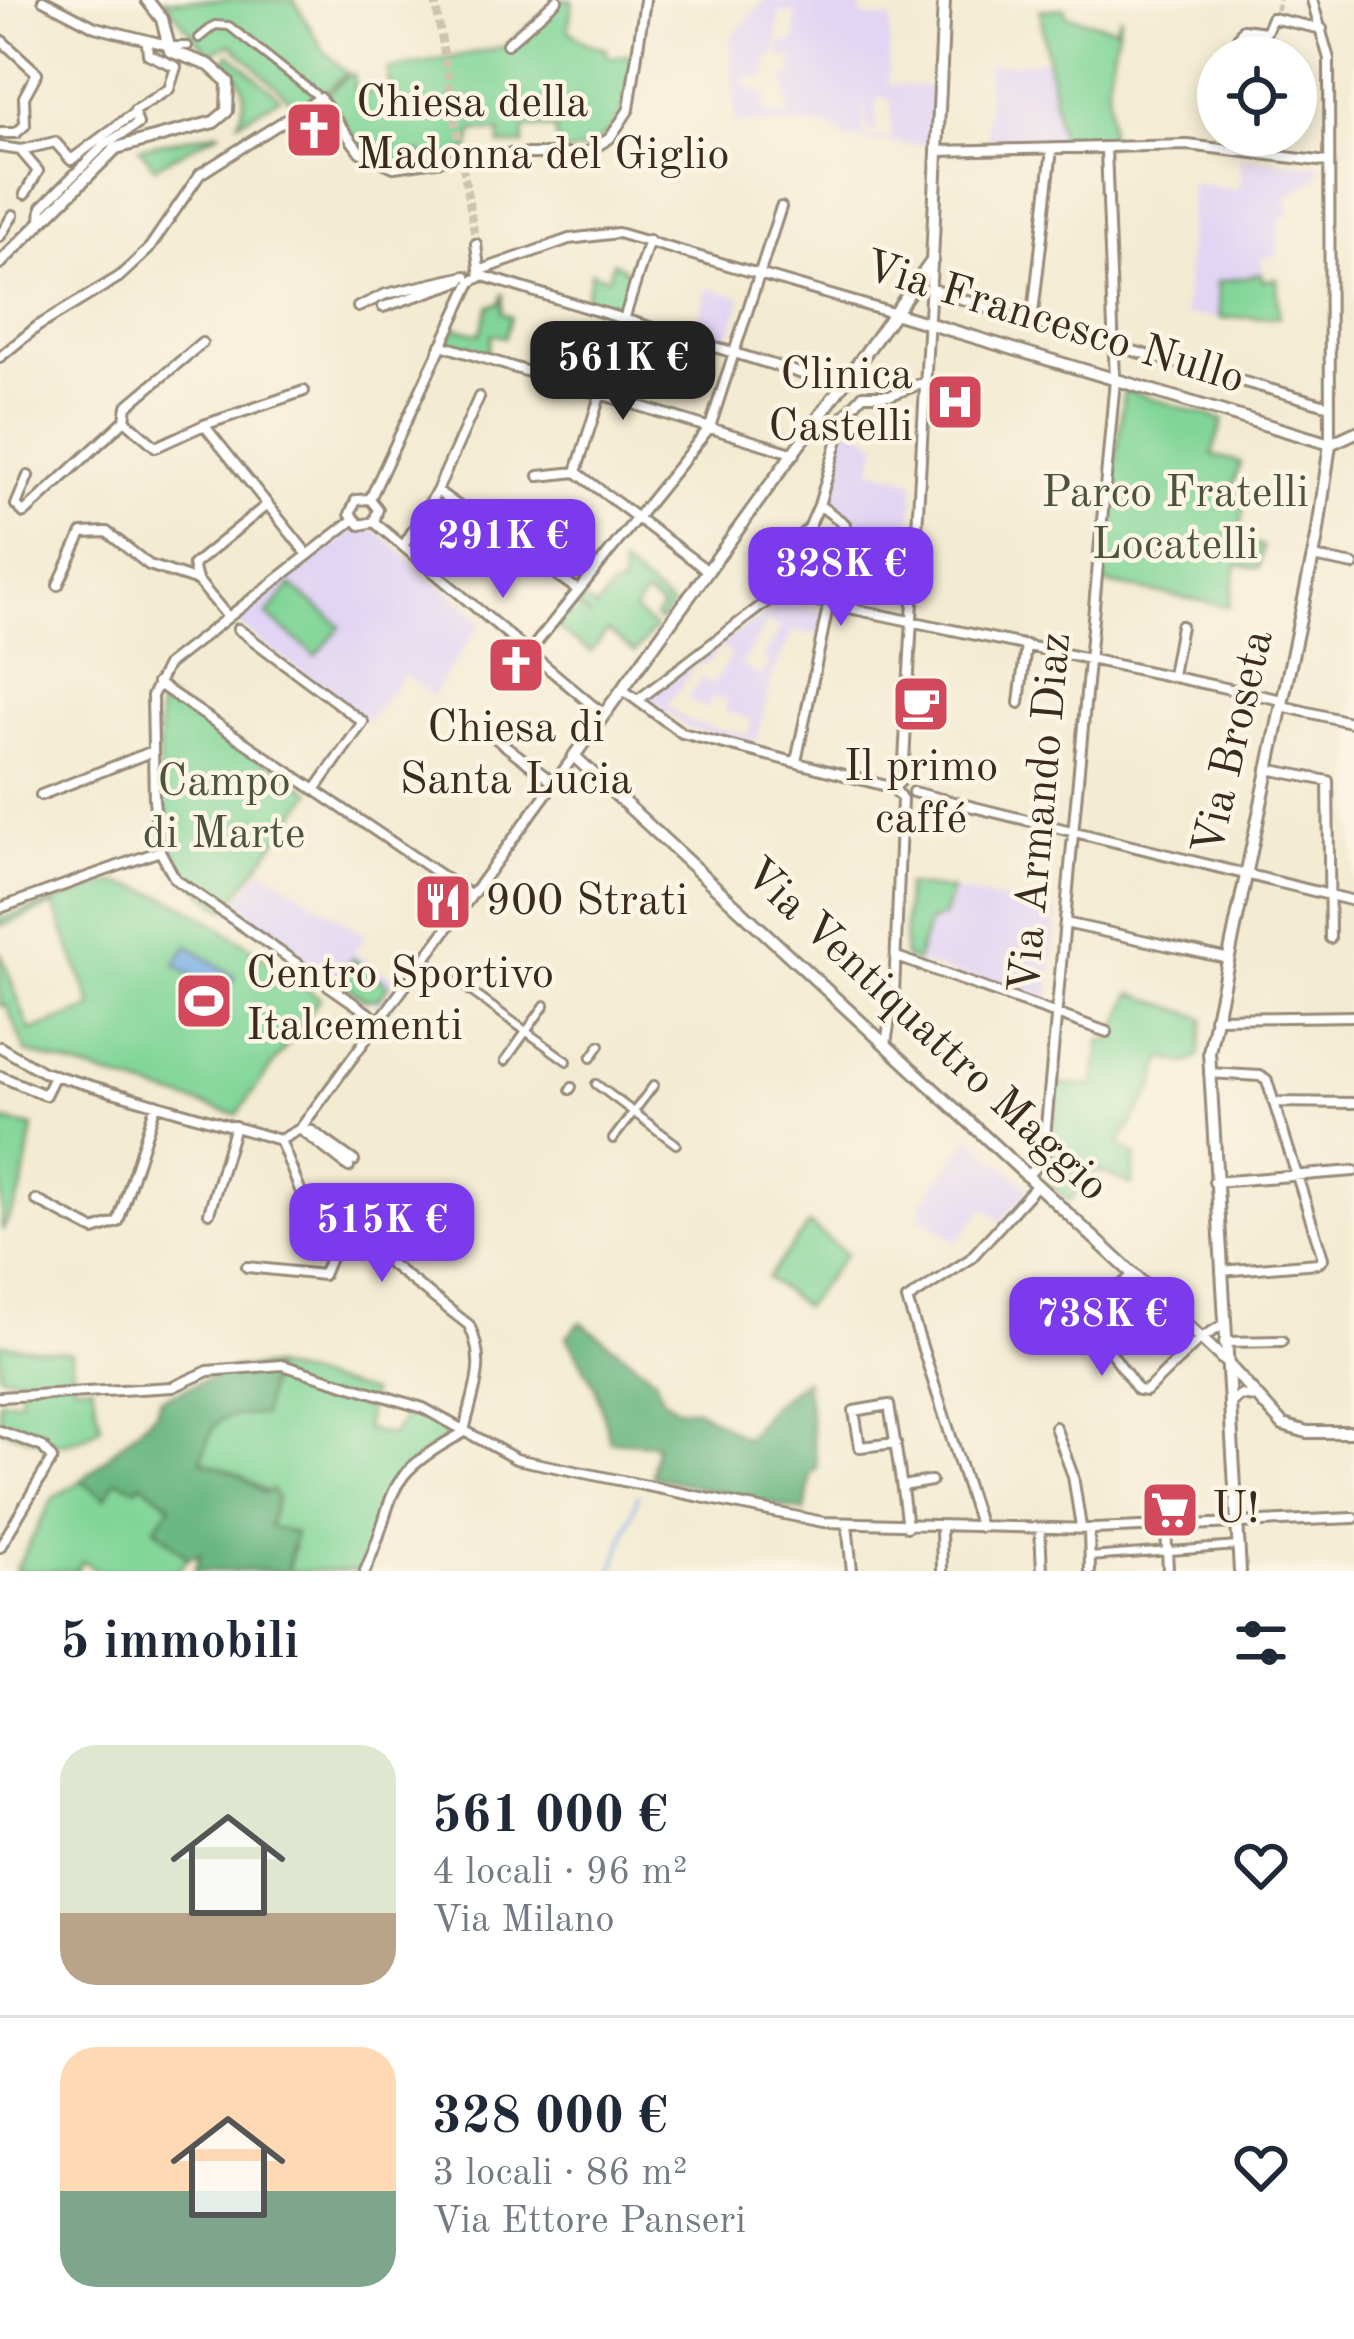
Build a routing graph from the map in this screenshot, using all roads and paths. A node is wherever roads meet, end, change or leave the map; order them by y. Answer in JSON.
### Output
{"nodes":[{"id":1,"x":43,"y":0,"type":"edge"},
{"id":2,"x":147,"y":0,"type":"edge"},
{"id":3,"x":557,"y":0,"type":"edge"},
{"id":4,"x":645,"y":0,"type":"edge"},
{"id":5,"x":944,"y":0,"type":"edge"},
{"id":6,"x":1312,"y":0,"type":"edge"},
{"id":7,"x":1323,"y":31,"type":"junction"},
{"id":8,"x":1239,"y":36,"type":"edge"},
{"id":9,"x":199,"y":38,"type":"dead end"},
{"id":10,"x":0,"y":39,"type":"edge"},
{"id":11,"x":146,"y":44,"type":"junction"},
{"id":12,"x":507,"y":44,"type":"dead end"},
{"id":13,"x":166,"y":45,"type":"junction"},
{"id":14,"x":188,"y":46,"type":"dead end"},
{"id":15,"x":316,"y":94,"type":"junction"},
{"id":16,"x":135,"y":112,"type":"junction"},
{"id":17,"x":0,"y":133,"type":"edge"},
{"id":18,"x":0,"y":146,"type":"edge"},
{"id":19,"x":1106,"y":148,"type":"junction"},
{"id":20,"x":1052,"y":149,"type":"junction"},
{"id":21,"x":21,"y":150,"type":"junction"},
{"id":22,"x":937,"y":151,"type":"junction"},
{"id":23,"x":1328,"y":162,"type":"junction"},
{"id":24,"x":25,"y":194,"type":"dead end"},
{"id":25,"x":781,"y":207,"type":"dead end"},
{"id":26,"x":13,"y":215,"type":"dead end"},
{"id":27,"x":41,"y":220,"type":"junction"},
{"id":28,"x":0,"y":236,"type":"edge"},
{"id":29,"x":649,"y":240,"type":"junction"},
{"id":30,"x":476,"y":244,"type":"tunnel mouth"},
{"id":31,"x":932,"y":261,"type":"junction"},
{"id":32,"x":0,"y":263,"type":"edge"},
{"id":33,"x":758,"y":271,"type":"junction"},
{"id":34,"x":473,"y":275,"type":"junction"},
{"id":35,"x":930,"y":288,"type":"junction"},
{"id":36,"x":358,"y":307,"type":"dead end"},
{"id":37,"x":383,"y":308,"type":"dead end"},
{"id":38,"x":897,"y":314,"type":"junction"},
{"id":39,"x":624,"y":319,"type":"junction"},
{"id":40,"x":1032,"y":322,"type":"junction"},
{"id":41,"x":929,"y":325,"type":"junction"},
{"id":42,"x":202,"y":343,"type":"dead end"},
{"id":43,"x":441,"y":345,"type":"junction"},
{"id":44,"x":1114,"y":345,"type":"junction"},
{"id":45,"x":733,"y":352,"type":"junction"},
{"id":46,"x":0,"y":357,"type":"edge"},
{"id":47,"x":1115,"y":380,"type":"junction"},
{"id":48,"x":925,"y":382,"type":"junction"},
{"id":49,"x":843,"y":386,"type":"junction"},
{"id":50,"x":304,"y":391,"type":"dead end"},
{"id":51,"x":601,"y":394,"type":"junction"},
{"id":52,"x":479,"y":397,"type":"dead end"},
{"id":53,"x":1330,"y":406,"type":"junction"},
{"id":54,"x":125,"y":420,"type":"junction"},
{"id":55,"x":205,"y":425,"type":"junction"},
{"id":56,"x":710,"y":428,"type":"junction"},
{"id":57,"x":1354,"y":434,"type":"edge"},
{"id":58,"x":1330,"y":443,"type":"junction"},
{"id":59,"x":796,"y":454,"type":"junction"},
{"id":60,"x":576,"y":472,"type":"junction"},
{"id":61,"x":28,"y":476,"type":"dead end"},
{"id":62,"x":539,"y":476,"type":"dead end"},
{"id":63,"x":437,"y":490,"type":"junction"},
{"id":64,"x":370,"y":499,"type":"junction"},
{"id":65,"x":819,"y":505,"type":"junction"},
{"id":66,"x":263,"y":508,"type":"dead end"},
{"id":67,"x":636,"y":519,"type":"junction"},
{"id":68,"x":353,"y":520,"type":"junction"},
{"id":69,"x":374,"y":521,"type":"junction"},
{"id":70,"x":404,"y":545,"type":"junction"},
{"id":71,"x":308,"y":556,"type":"junction"},
{"id":72,"x":1313,"y":556,"type":"junction"},
{"id":73,"x":1354,"y":566,"type":"edge"},
{"id":74,"x":709,"y":572,"type":"junction"},
{"id":75,"x":197,"y":580,"type":"junction"},
{"id":76,"x":58,"y":585,"type":"dead end"},
{"id":77,"x":578,"y":590,"type":"junction"},
{"id":78,"x":778,"y":592,"type":"junction"},
{"id":79,"x":829,"y":605,"type":"junction"},
{"id":80,"x":228,"y":617,"type":"junction"},
{"id":81,"x":914,"y":621,"type":"junction"},
{"id":82,"x":1181,"y":626,"type":"dead end"},
{"id":83,"x":238,"y":628,"type":"dead end"},
{"id":84,"x":1026,"y":645,"type":"junction"},
{"id":85,"x":529,"y":652,"type":"junction"},
{"id":86,"x":1088,"y":658,"type":"junction"},
{"id":87,"x":1172,"y":675,"type":"junction"},
{"id":88,"x":157,"y":682,"type":"junction"},
{"id":89,"x":623,"y":690,"type":"junction"},
{"id":90,"x":638,"y":700,"type":"junction"},
{"id":91,"x":1019,"y":703,"type":"dead end"},
{"id":92,"x":1281,"y":703,"type":"junction"},
{"id":93,"x":604,"y":716,"type":"junction"},
{"id":94,"x":1354,"y":723,"type":"edge"},
{"id":95,"x":494,"y":737,"type":"dead end"},
{"id":96,"x":153,"y":751,"type":"junction"},
{"id":97,"x":574,"y":756,"type":"junction"},
{"id":98,"x":796,"y":762,"type":"junction"},
{"id":99,"x":1265,"y":769,"type":"junction"},
{"id":100,"x":903,"y":779,"type":"junction"},
{"id":101,"x":554,"y":783,"type":"junction"},
{"id":102,"x":894,"y":788,"type":"junction"},
{"id":103,"x":315,"y":790,"type":"junction"},
{"id":104,"x":913,"y":792,"type":"junction"},
{"id":105,"x":41,"y":795,"type":"dead end"},
{"id":106,"x":902,"y":799,"type":"junction"},
{"id":107,"x":1074,"y":831,"type":"junction"},
{"id":108,"x":160,"y":851,"type":"junction"},
{"id":109,"x":1242,"y":876,"type":"junction"},
{"id":110,"x":470,"y":895,"type":"junction"},
{"id":111,"x":1330,"y":895,"type":"junction"},
{"id":112,"x":1354,"y":902,"type":"edge"},
{"id":113,"x":0,"y":908,"type":"edge"},
{"id":114,"x":1066,"y":923,"type":"junction"},
{"id":115,"x":1330,"y":938,"type":"dead end"},
{"id":116,"x":897,"y":957,"type":"junction"},
{"id":117,"x":425,"y":958,"type":"junction"},
{"id":118,"x":1225,"y":958,"type":"junction"},
{"id":119,"x":921,"y":968,"type":"junction"},
{"id":120,"x":443,"y":972,"type":"dead end"},
{"id":121,"x":896,"y":974,"type":"junction"},
{"id":122,"x":458,"y":982,"type":"dead end"},
{"id":123,"x":545,"y":1005,"type":"dead end"},
{"id":124,"x":1057,"y":1013,"type":"junction"},
{"id":125,"x":1354,"y":1016,"type":"edge"},
{"id":126,"x":1214,"y":1018,"type":"junction"},
{"id":127,"x":378,"y":1020,"type":"junction"},
{"id":128,"x":527,"y":1031,"type":"junction"},
{"id":129,"x":1107,"y":1032,"type":"dead end"},
{"id":130,"x":886,"y":1044,"type":"junction"},
{"id":131,"x":600,"y":1045,"type":"dead end"},
{"id":132,"x":0,"y":1047,"type":"edge"},
{"id":133,"x":591,"y":1058,"type":"dead end"},
{"id":134,"x":506,"y":1060,"type":"dead end"},
{"id":135,"x":567,"y":1060,"type":"dead end"},
{"id":136,"x":1208,"y":1073,"type":"junction"},
{"id":137,"x":55,"y":1075,"type":"junction"},
{"id":138,"x":0,"y":1076,"type":"edge"},
{"id":139,"x":596,"y":1084,"type":"dead end"},
{"id":140,"x":654,"y":1084,"type":"dead end"},
{"id":141,"x":1274,"y":1102,"type":"junction"},
{"id":142,"x":1354,"y":1103,"type":"edge"},
{"id":143,"x":156,"y":1104,"type":"junction"},
{"id":144,"x":634,"y":1112,"type":"junction"},
{"id":145,"x":235,"y":1126,"type":"junction"},
{"id":146,"x":299,"y":1129,"type":"junction"},
{"id":147,"x":614,"y":1139,"type":"dead end"},
{"id":148,"x":280,"y":1140,"type":"junction"},
{"id":149,"x":676,"y":1144,"type":"dead end"},
{"id":150,"x":352,"y":1164,"type":"dead end"},
{"id":151,"x":1354,"y":1171,"type":"edge"},
{"id":152,"x":1297,"y":1177,"type":"junction"},
{"id":153,"x":1033,"y":1180,"type":"junction"},
{"id":154,"x":1213,"y":1182,"type":"junction"},
{"id":155,"x":36,"y":1200,"type":"dead end"},
{"id":156,"x":209,"y":1213,"type":"dead end"},
{"id":157,"x":343,"y":1227,"type":"junction"},
{"id":158,"x":247,"y":1267,"type":"dead end"},
{"id":159,"x":1220,"y":1272,"type":"junction"},
{"id":160,"x":1133,"y":1274,"type":"junction"},
{"id":161,"x":1223,"y":1325,"type":"junction"},
{"id":162,"x":1201,"y":1338,"type":"junction"},
{"id":163,"x":1282,"y":1341,"type":"dead end"},
{"id":164,"x":1224,"y":1342,"type":"junction"},
{"id":165,"x":1225,"y":1361,"type":"junction"},
{"id":166,"x":0,"y":1397,"type":"edge"},
{"id":167,"x":1255,"y":1397,"type":"junction"},
{"id":168,"x":1228,"y":1406,"type":"junction"},
{"id":169,"x":1055,"y":1426,"type":"dead end"},
{"id":170,"x":0,"y":1431,"type":"edge"},
{"id":171,"x":464,"y":1432,"type":"junction"},
{"id":172,"x":1354,"y":1432,"type":"edge"},
{"id":173,"x":896,"y":1443,"type":"junction"},
{"id":174,"x":932,"y":1481,"type":"dead end"},
{"id":175,"x":902,"y":1486,"type":"junction"},
{"id":176,"x":1354,"y":1518,"type":"edge"},
{"id":177,"x":1236,"y":1521,"type":"junction"},
{"id":178,"x":847,"y":1524,"type":"junction"},
{"id":179,"x":1166,"y":1525,"type":"junction"},
{"id":180,"x":907,"y":1527,"type":"junction"},
{"id":181,"x":980,"y":1527,"type":"junction"},
{"id":182,"x":1040,"y":1528,"type":"junction"},
{"id":183,"x":1085,"y":1528,"type":"junction"},
{"id":184,"x":941,"y":1529,"type":"junction"},
{"id":185,"x":1238,"y":1546,"type":"junction"},
{"id":186,"x":0,"y":1547,"type":"edge"},
{"id":187,"x":1168,"y":1552,"type":"junction"},
{"id":188,"x":1089,"y":1557,"type":"junction"},
{"id":189,"x":365,"y":1571,"type":"edge"},
{"id":190,"x":852,"y":1571,"type":"edge"},
{"id":191,"x":942,"y":1571,"type":"edge"},
{"id":192,"x":1042,"y":1571,"type":"edge"},
{"id":193,"x":1090,"y":1571,"type":"edge"},
{"id":194,"x":1168,"y":1571,"type":"edge"},
{"id":195,"x":1240,"y":1571,"type":"edge"}],
"edges":[{"from":1,"to":11,"type":"street"},
{"from":2,"to":13,"type":"street"},
{"from":3,"to":12,"type":"street"},
{"from":4,"to":15,"type":"street"},
{"from":5,"to":22,"type":"street"},
{"from":6,"to":7,"type":"street","name":"Via Broseta"},
{"from":7,"to":8,"type":"street"},
{"from":7,"to":23,"type":"street","name":"Via Broseta"},
{"from":9,"to":15,"type":"street"},
{"from":10,"to":17,"type":"street"},
{"from":11,"to":13,"type":"street"},
{"from":11,"to":16,"type":"street"},
{"from":13,"to":14,"type":"street"},
{"from":13,"to":27,"type":"street"},
{"from":15,"to":46,"type":"street"},
{"from":16,"to":21,"type":"street"},
{"from":16,"to":27,"type":"street"},
{"from":18,"to":21,"type":"street"},
{"from":19,"to":20,"type":"street"},
{"from":19,"to":23,"type":"street"},
{"from":19,"to":44,"type":"street","name":"Via Armando Diaz"},
{"from":20,"to":22,"type":"street"},
{"from":20,"to":40,"type":"street"},
{"from":21,"to":24,"type":"street"},
{"from":22,"to":31,"type":"street"},
{"from":23,"to":53,"type":"street","name":"Via Broseta"},
{"from":25,"to":33,"type":"street"},
{"from":26,"to":28,"type":"street"},
{"from":27,"to":32,"type":"street"},
{"from":29,"to":33,"type":"street","name":"Via Francesco Nullo"},
{"from":29,"to":34,"type":"street","name":"Via Francesco Nullo"},
{"from":29,"to":39,"type":"street"},
{"from":30,"to":34,"type":"street"},
{"from":31,"to":35,"type":"street"},
{"from":31,"to":38,"type":"street"},
{"from":33,"to":38,"type":"street","name":"Via Francesco Nullo"},
{"from":33,"to":45,"type":"street"},
{"from":34,"to":36,"type":"street"},
{"from":34,"to":37,"type":"street"},
{"from":34,"to":39,"type":"street"},
{"from":34,"to":43,"type":"street"},
{"from":35,"to":40,"type":"street"},
{"from":35,"to":41,"type":"street"},
{"from":38,"to":41,"type":"street","name":"Via Francesco Nullo"},
{"from":38,"to":49,"type":"street"},
{"from":39,"to":45,"type":"street"},
{"from":39,"to":51,"type":"street"},
{"from":40,"to":44,"type":"street"},
{"from":41,"to":47,"type":"street","name":"Via Francesco Nullo"},
{"from":41,"to":48,"type":"street"},
{"from":42,"to":54,"type":"street"},
{"from":43,"to":51,"type":"street"},
{"from":43,"to":64,"type":"street"},
{"from":44,"to":47,"type":"street","name":"Via Armando Diaz"},
{"from":44,"to":53,"type":"street"},
{"from":45,"to":49,"type":"street"},
{"from":45,"to":56,"type":"street"},
{"from":47,"to":58,"type":"street","name":"Via Francesco Nullo"},
{"from":47,"to":86,"type":"street","name":"Via Armando Diaz"},
{"from":48,"to":65,"type":"street"},
{"from":48,"to":81,"type":"street"},
{"from":49,"to":59,"type":"street"},
{"from":50,"to":55,"type":"street"},
{"from":51,"to":56,"type":"street"},
{"from":51,"to":60,"type":"street"},
{"from":52,"to":63,"type":"street"},
{"from":53,"to":58,"type":"street","name":"Via Broseta"},
{"from":54,"to":55,"type":"street"},
{"from":54,"to":61,"type":"street"},
{"from":55,"to":71,"type":"street"},
{"from":56,"to":59,"type":"street"},
{"from":56,"to":67,"type":"street"},
{"from":57,"to":58,"type":"street"},
{"from":58,"to":72,"type":"street","name":"Via Broseta"},
{"from":59,"to":74,"type":"street"},
{"from":60,"to":62,"type":"street"},
{"from":60,"to":67,"type":"street"},
{"from":63,"to":70,"type":"street"},
{"from":63,"to":77,"type":"street"},
{"from":64,"to":68,"type":"street"},
{"from":64,"to":69,"type":"street"},
{"from":65,"to":78,"type":"street"},
{"from":65,"to":79,"type":"street"},
{"from":66,"to":75,"type":"street"},
{"from":67,"to":74,"type":"street"},
{"from":67,"to":77,"type":"street"},
{"from":68,"to":69,"type":"street"},
{"from":68,"to":71,"type":"street"},
{"from":69,"to":70,"type":"street"},
{"from":70,"to":85,"type":"street"},
{"from":71,"to":80,"type":"street"},
{"from":72,"to":73,"type":"street"},
{"from":72,"to":92,"type":"street","name":"Via Broseta"},
{"from":74,"to":89,"type":"street"},
{"from":75,"to":76,"type":"street"},
{"from":75,"to":80,"type":"street"},
{"from":77,"to":85,"type":"street"},
{"from":78,"to":79,"type":"street"},
{"from":78,"to":90,"type":"street"},
{"from":79,"to":81,"type":"street"},
{"from":79,"to":98,"type":"street"},
{"from":80,"to":88,"type":"street"},
{"from":81,"to":84,"type":"street"},
{"from":81,"to":100,"type":"street"},
{"from":82,"to":87,"type":"street"},
{"from":83,"to":103,"type":"street"},
{"from":84,"to":86,"type":"street"},
{"from":84,"to":91,"type":"street"},
{"from":85,"to":93,"type":"street"},
{"from":86,"to":87,"type":"street"},
{"from":86,"to":107,"type":"street","name":"Via Armando Diaz"},
{"from":87,"to":92,"type":"street"},
{"from":88,"to":96,"type":"street"},
{"from":88,"to":103,"type":"street"},
{"from":89,"to":90,"type":"street"},
{"from":89,"to":93,"type":"street"},
{"from":90,"to":98,"type":"street"},
{"from":92,"to":94,"type":"street"},
{"from":92,"to":99,"type":"street","name":"Via Broseta"},
{"from":93,"to":97,"type":"street"},
{"from":95,"to":101,"type":"street"},
{"from":96,"to":105,"type":"street"},
{"from":96,"to":108,"type":"street"},
{"from":97,"to":101,"type":"street"},
{"from":97,"to":130,"type":"street","name":"Via Ventiquattro Maggio"},
{"from":98,"to":102,"type":"street"},
{"from":99,"to":109,"type":"street","name":"Via Broseta"},
{"from":99,"to":111,"type":"street"},
{"from":100,"to":102,"type":"street"},
{"from":100,"to":104,"type":"street"},
{"from":101,"to":110,"type":"street"},
{"from":102,"to":106,"type":"street"},
{"from":103,"to":110,"type":"street"},
{"from":104,"to":106,"type":"street"},
{"from":104,"to":107,"type":"street"},
{"from":106,"to":116,"type":"street"},
{"from":107,"to":109,"type":"street"},
{"from":107,"to":114,"type":"street","name":"Via Armando Diaz"},
{"from":108,"to":113,"type":"street"},
{"from":108,"to":127,"type":"street"},
{"from":109,"to":111,"type":"street"},
{"from":109,"to":118,"type":"street","name":"Via Broseta"},
{"from":110,"to":117,"type":"street"},
{"from":111,"to":112,"type":"street"},
{"from":111,"to":115,"type":"street"},
{"from":114,"to":118,"type":"street"},
{"from":114,"to":124,"type":"street","name":"Via Armando Diaz"},
{"from":116,"to":119,"type":"street"},
{"from":116,"to":121,"type":"street"},
{"from":117,"to":120,"type":"street"},
{"from":117,"to":127,"type":"street"},
{"from":118,"to":126,"type":"street","name":"Via Broseta"},
{"from":119,"to":121,"type":"street"},
{"from":119,"to":124,"type":"street"},
{"from":121,"to":130,"type":"street"},
{"from":122,"to":128,"type":"street"},
{"from":123,"to":128,"type":"street"},
{"from":124,"to":129,"type":"street"},
{"from":124,"to":153,"type":"street","name":"Via Armando Diaz"},
{"from":125,"to":126,"type":"street"},
{"from":126,"to":136,"type":"street","name":"Via Broseta"},
{"from":127,"to":146,"type":"street"},
{"from":128,"to":134,"type":"street"},
{"from":128,"to":135,"type":"street"},
{"from":130,"to":153,"type":"street","name":"Via Ventiquattro Maggio"},
{"from":131,"to":133,"type":"street"},
{"from":132,"to":137,"type":"street"},
{"from":136,"to":141,"type":"street"},
{"from":136,"to":154,"type":"street","name":"Via Broseta"},
{"from":137,"to":138,"type":"street"},
{"from":137,"to":143,"type":"street"},
{"from":139,"to":144,"type":"street"},
{"from":140,"to":144,"type":"street"},
{"from":141,"to":142,"type":"street"},
{"from":141,"to":152,"type":"street"},
{"from":143,"to":145,"type":"street"},
{"from":143,"to":155,"type":"street"},
{"from":144,"to":147,"type":"street"},
{"from":144,"to":149,"type":"street"},
{"from":145,"to":148,"type":"street"},
{"from":145,"to":156,"type":"street"},
{"from":146,"to":148,"type":"street"},
{"from":146,"to":150,"type":"street"},
{"from":148,"to":157,"type":"street"},
{"from":151,"to":152,"type":"street"},
{"from":152,"to":154,"type":"street"},
{"from":152,"to":159,"type":"street"},
{"from":153,"to":160,"type":"street","name":"Via Ventiquattro Maggio"},
{"from":153,"to":181,"type":"street"},
{"from":154,"to":159,"type":"street","name":"Via Broseta"},
{"from":157,"to":158,"type":"street"},
{"from":157,"to":171,"type":"street"},
{"from":159,"to":161,"type":"street","name":"Via Broseta"},
{"from":160,"to":162,"type":"street","name":"Via Ventiquattro Maggio"},
{"from":160,"to":162,"type":"street"},
{"from":161,"to":162,"type":"street"},
{"from":161,"to":164,"type":"street","name":"Via Broseta"},
{"from":162,"to":165,"type":"street","name":"Via Ventiquattro Maggio"},
{"from":163,"to":164,"type":"street"},
{"from":164,"to":165,"type":"street","name":"Via Broseta"},
{"from":165,"to":167,"type":"street","name":"Via Ventiquattro Maggio"},
{"from":165,"to":168,"type":"street","name":"Via Broseta"},
{"from":166,"to":171,"type":"street"},
{"from":167,"to":168,"type":"street"},
{"from":167,"to":172,"type":"street","name":"Via Ventiquattro Maggio"},
{"from":168,"to":177,"type":"street","name":"Via Broseta"},
{"from":169,"to":183,"type":"street"},
{"from":170,"to":186,"type":"street"},
{"from":171,"to":178,"type":"street"},
{"from":171,"to":189,"type":"street"},
{"from":173,"to":173,"type":"street"},
{"from":173,"to":175,"type":"street"},
{"from":174,"to":175,"type":"street"},
{"from":175,"to":180,"type":"street"},
{"from":176,"to":177,"type":"street"},
{"from":177,"to":179,"type":"street"},
{"from":177,"to":185,"type":"street","name":"Via Broseta"},
{"from":178,"to":180,"type":"street"},
{"from":178,"to":190,"type":"street"},
{"from":179,"to":183,"type":"street"},
{"from":179,"to":187,"type":"street"},
{"from":180,"to":184,"type":"street"},
{"from":181,"to":182,"type":"street"},
{"from":181,"to":184,"type":"street"},
{"from":182,"to":183,"type":"street"},
{"from":182,"to":192,"type":"street"},
{"from":183,"to":188,"type":"street"},
{"from":184,"to":191,"type":"street"},
{"from":185,"to":187,"type":"street"},
{"from":185,"to":195,"type":"street","name":"Via Broseta"},
{"from":187,"to":188,"type":"street"},
{"from":187,"to":194,"type":"street"},
{"from":188,"to":193,"type":"street"}]}
